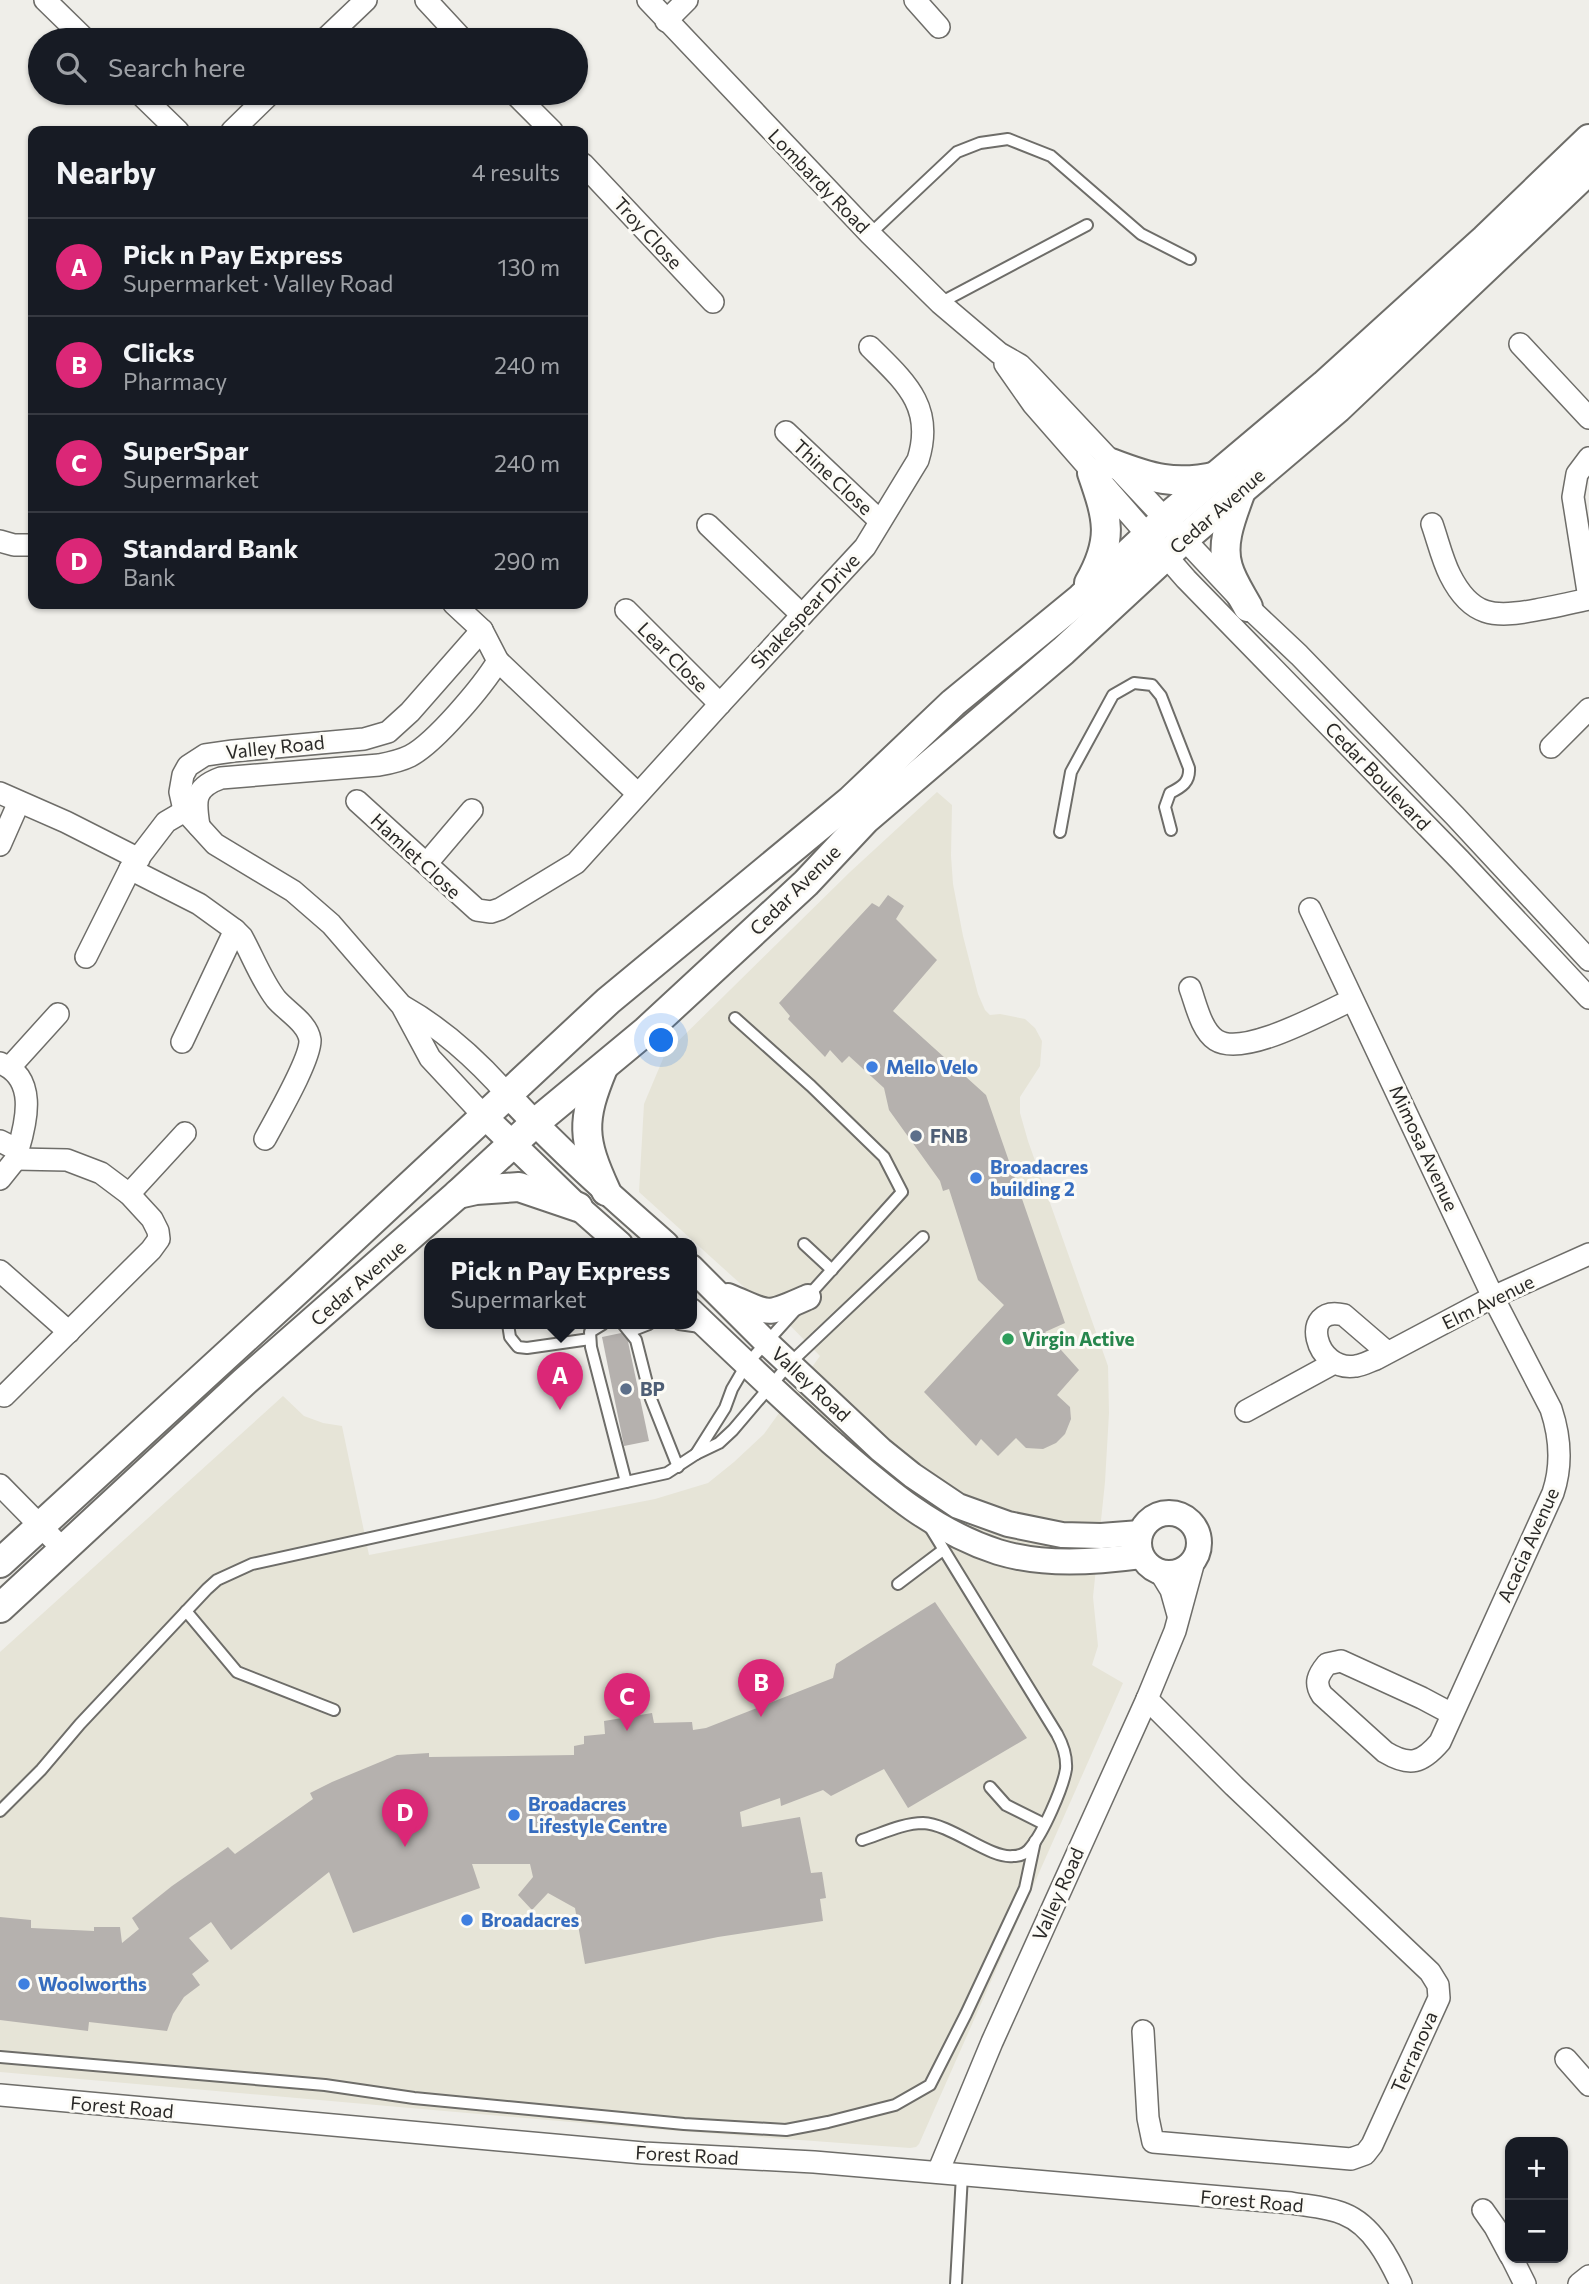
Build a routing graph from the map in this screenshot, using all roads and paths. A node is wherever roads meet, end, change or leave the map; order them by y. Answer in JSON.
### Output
{"nodes":[{"id":1,"x":45,"y":0,"type":"edge"},
{"id":2,"x":366,"y":0,"type":"edge"},
{"id":3,"x":426,"y":0,"type":"edge"},
{"id":4,"x":648,"y":0,"type":"edge"},
{"id":5,"x":687,"y":0,"type":"edge"},
{"id":6,"x":915,"y":0,"type":"edge"},
{"id":7,"x":666,"y":21,"type":"junction"},
{"id":8,"x":939,"y":27,"type":"dead end"},
{"id":9,"x":74,"y":28,"type":"edge"},
{"id":10,"x":337,"y":28,"type":"edge"},
{"id":11,"x":452,"y":28,"type":"edge"},
{"id":12,"x":151,"y":105,"type":"edge"},
{"id":13,"x":259,"y":105,"type":"edge"},
{"id":14,"x":526,"y":105,"type":"edge"},
{"id":15,"x":173,"y":126,"type":"edge"},
{"id":16,"x":237,"y":126,"type":"edge"},
{"id":17,"x":547,"y":126,"type":"edge"},
{"id":18,"x":1589,"y":139,"type":"edge"},
{"id":19,"x":588,"y":169,"type":"edge"},
{"id":20,"x":1589,"y":170,"type":"edge"},
{"id":21,"x":1087,"y":225,"type":"dead end"},
{"id":22,"x":870,"y":234,"type":"junction"},
{"id":23,"x":1190,"y":258,"type":"dead end"},
{"id":24,"x":713,"y":302,"type":"dead end"},
{"id":25,"x":940,"y":303,"type":"junction"},
{"id":26,"x":1520,"y":344,"type":"dead end"},
{"id":27,"x":870,"y":347,"type":"dead end"},
{"id":28,"x":1589,"y":418,"type":"edge"},
{"id":29,"x":786,"y":432,"type":"dead end"},
{"id":30,"x":1589,"y":458,"type":"edge"},
{"id":31,"x":1101,"y":468,"type":"junction"},
{"id":32,"x":1230,"y":482,"type":"junction"},
{"id":33,"x":880,"y":521,"type":"junction"},
{"id":34,"x":1432,"y":524,"type":"dead end"},
{"id":35,"x":708,"y":525,"type":"dead end"},
{"id":36,"x":1166,"y":537,"type":"junction"},
{"id":37,"x":0,"y":541,"type":"edge"},
{"id":38,"x":28,"y":545,"type":"edge"},
{"id":39,"x":1081,"y":598,"type":"junction"},
{"id":40,"x":1589,"y":598,"type":"edge"},
{"id":41,"x":1248,"y":607,"type":"junction"},
{"id":42,"x":459,"y":609,"type":"edge"},
{"id":43,"x":626,"y":610,"type":"dead end"},
{"id":44,"x":803,"y":615,"type":"junction"},
{"id":45,"x":482,"y":630,"type":"junction"},
{"id":46,"x":498,"y":661,"type":"junction"},
{"id":47,"x":720,"y":704,"type":"junction"},
{"id":48,"x":1589,"y":709,"type":"edge"},
{"id":49,"x":345,"y":740,"type":"junction"},
{"id":50,"x":1551,"y":747,"type":"dead end"},
{"id":51,"x":346,"y":768,"type":"junction"},
{"id":52,"x":638,"y":794,"type":"junction"},
{"id":53,"x":9,"y":797,"type":"edge"},
{"id":54,"x":356,"y":801,"type":"dead end"},
{"id":55,"x":190,"y":807,"type":"junction"},
{"id":56,"x":472,"y":810,"type":"dead end"},
{"id":57,"x":1171,"y":830,"type":"dead end"},
{"id":58,"x":1060,"y":832,"type":"dead end"},
{"id":59,"x":0,"y":845,"type":"edge"},
{"id":60,"x":427,"y":863,"type":"junction"},
{"id":61,"x":135,"y":864,"type":"junction"},
{"id":62,"x":1310,"y":909,"type":"dead end"},
{"id":63,"x":477,"y":910,"type":"joint"},
{"id":64,"x":235,"y":930,"type":"junction"},
{"id":65,"x":86,"y":957,"type":"dead end"},
{"id":66,"x":1589,"y":960,"type":"edge"},
{"id":67,"x":1190,"y":988,"type":"dead end"},
{"id":68,"x":1585,"y":988,"type":"edge"},
{"id":69,"x":1352,"y":1000,"type":"junction"},
{"id":70,"x":402,"y":1006,"type":"junction"},
{"id":71,"x":58,"y":1014,"type":"dead end"},
{"id":72,"x":735,"y":1018,"type":"dead end"},
{"id":73,"x":181,"y":1042,"type":"dead end"},
{"id":74,"x":606,"y":1062,"type":"junction"},
{"id":75,"x":5,"y":1065,"type":"edge"},
{"id":76,"x":508,"y":1095,"type":"junction"},
{"id":77,"x":485,"y":1117,"type":"junction"},
{"id":78,"x":535,"y":1124,"type":"junction"},
{"id":79,"x":185,"y":1133,"type":"dead end"},
{"id":80,"x":265,"y":1139,"type":"dead end"},
{"id":81,"x":513,"y":1144,"type":"junction"},
{"id":82,"x":11,"y":1150,"type":"edge"},
{"id":83,"x":0,"y":1179,"type":"edge"},
{"id":84,"x":606,"y":1191,"type":"junction"},
{"id":85,"x":129,"y":1194,"type":"junction"},
{"id":86,"x":458,"y":1195,"type":"junction"},
{"id":87,"x":578,"y":1207,"type":"junction"},
{"id":88,"x":923,"y":1237,"type":"dead end"},
{"id":89,"x":613,"y":1238,"type":"edge"},
{"id":90,"x":659,"y":1238,"type":"edge"},
{"id":91,"x":804,"y":1244,"type":"dead end"},
{"id":92,"x":1589,"y":1254,"type":"edge"},
{"id":93,"x":832,"y":1270,"type":"junction"},
{"id":94,"x":0,"y":1271,"type":"edge"},
{"id":95,"x":697,"y":1273,"type":"edge"},
{"id":96,"x":715,"y":1290,"type":"junction"},
{"id":97,"x":808,"y":1297,"type":"junction"},
{"id":98,"x":1493,"y":1297,"type":"junction"},
{"id":99,"x":697,"y":1317,"type":"edge"},
{"id":100,"x":697,"y":1326,"type":"edge"},
{"id":101,"x":709,"y":1328,"type":"junction"},
{"id":102,"x":509,"y":1329,"type":"edge"},
{"id":103,"x":595,"y":1329,"type":"edge"},
{"id":104,"x":628,"y":1329,"type":"edge"},
{"id":105,"x":69,"y":1332,"type":"junction"},
{"id":106,"x":590,"y":1339,"type":"junction"},
{"id":107,"x":767,"y":1343,"type":"junction"},
{"id":108,"x":1387,"y":1352,"type":"junction"},
{"id":109,"x":790,"y":1363,"type":"junction"},
{"id":110,"x":1334,"y":1363,"type":"junction"},
{"id":111,"x":746,"y":1365,"type":"junction"},
{"id":112,"x":768,"y":1386,"type":"junction"},
{"id":113,"x":4,"y":1396,"type":"dead end"},
{"id":114,"x":1246,"y":1411,"type":"dead end"},
{"id":115,"x":696,"y":1454,"type":"junction"},
{"id":116,"x":678,"y":1467,"type":"junction"},
{"id":117,"x":626,"y":1482,"type":"junction"},
{"id":118,"x":0,"y":1485,"type":"edge"},
{"id":119,"x":933,"y":1490,"type":"junction"},
{"id":120,"x":923,"y":1516,"type":"junction"},
{"id":121,"x":40,"y":1525,"type":"junction"},
{"id":122,"x":64,"y":1550,"type":"junction"},
{"id":123,"x":943,"y":1550,"type":"junction"},
{"id":124,"x":1147,"y":1554,"type":"junction"},
{"id":125,"x":1194,"y":1561,"type":"junction"},
{"id":126,"x":0,"y":1563,"type":"edge"},
{"id":127,"x":898,"y":1584,"type":"dead end"},
{"id":128,"x":0,"y":1608,"type":"edge"},
{"id":129,"x":186,"y":1611,"type":"junction"},
{"id":130,"x":1178,"y":1617,"type":"junction"},
{"id":131,"x":1147,"y":1699,"type":"junction"},
{"id":132,"x":334,"y":1710,"type":"dead end"},
{"id":133,"x":1452,"y":1714,"type":"junction"},
{"id":134,"x":990,"y":1787,"type":"dead end"},
{"id":135,"x":0,"y":1811,"type":"edge"},
{"id":136,"x":1044,"y":1824,"type":"junction"},
{"id":137,"x":862,"y":1840,"type":"dead end"},
{"id":138,"x":1035,"y":1841,"type":"junction"},
{"id":139,"x":1143,"y":2031,"type":"dead end"},
{"id":140,"x":0,"y":2057,"type":"edge"},
{"id":141,"x":1566,"y":2059,"type":"dead end"},
{"id":142,"x":1589,"y":2085,"type":"edge"},
{"id":143,"x":0,"y":2095,"type":"edge"},
{"id":144,"x":938,"y":2172,"type":"junction"},
{"id":145,"x":962,"y":2175,"type":"junction"},
{"id":146,"x":1483,"y":2210,"type":"dead end"},
{"id":147,"x":1505,"y":2246,"type":"edge"},
{"id":148,"x":1514,"y":2263,"type":"edge"},
{"id":149,"x":1589,"y":2276,"type":"edge"},
{"id":150,"x":956,"y":2284,"type":"edge"},
{"id":151,"x":1401,"y":2284,"type":"edge"},
{"id":152,"x":1525,"y":2284,"type":"edge"},
{"id":153,"x":1579,"y":2284,"type":"edge"}],
"edges":[{"from":1,"to":9,"type":"street"},
{"from":2,"to":10,"type":"street"},
{"from":3,"to":11,"type":"street"},
{"from":4,"to":7,"type":"street","name":"Lombardy Road"},
{"from":5,"to":7,"type":"street"},
{"from":6,"to":8,"type":"street"},
{"from":7,"to":22,"type":"street","name":"Lombardy Road"},
{"from":12,"to":15,"type":"street"},
{"from":13,"to":16,"type":"street"},
{"from":14,"to":17,"type":"street"},
{"from":18,"to":32,"type":"main road","name":"Cedar Avenue"},
{"from":19,"to":24,"type":"street","name":"Troy Close"},
{"from":20,"to":32,"type":"main road","name":"Cedar Avenue"},
{"from":21,"to":25,"type":"lane"},
{"from":22,"to":23,"type":"lane"},
{"from":22,"to":25,"type":"street","name":"Lombardy Road"},
{"from":25,"to":31,"type":"street","name":"Lombardy Road"},
{"from":26,"to":28,"type":"street"},
{"from":27,"to":33,"type":"street","name":"Shakespear Drive"},
{"from":29,"to":33,"type":"street","name":"Thine Close"},
{"from":30,"to":40,"type":"street"},
{"from":31,"to":32,"type":"main road"},
{"from":31,"to":36,"type":"street","name":"Lombardy Road"},
{"from":31,"to":39,"type":"main road"},
{"from":32,"to":36,"type":"main road","name":"Cedar Avenue"},
{"from":32,"to":41,"type":"main road"},
{"from":33,"to":44,"type":"street","name":"Shakespear Drive"},
{"from":34,"to":40,"type":"street"},
{"from":35,"to":44,"type":"street"},
{"from":36,"to":39,"type":"main road","name":"Cedar Avenue"},
{"from":36,"to":41,"type":"street","name":"Cedar Boulevard"},
{"from":36,"to":68,"type":"street","name":"Cedar Boulevard"},
{"from":36,"to":74,"type":"main road","name":"Cedar Avenue"},
{"from":37,"to":38,"type":"street"},
{"from":39,"to":76,"type":"main road","name":"Cedar Avenue"},
{"from":41,"to":66,"type":"street","name":"Cedar Boulevard"},
{"from":42,"to":45,"type":"street"},
{"from":43,"to":47,"type":"street","name":"Lear Close"},
{"from":44,"to":47,"type":"street","name":"Shakespear Drive"},
{"from":45,"to":46,"type":"street"},
{"from":45,"to":49,"type":"street"},
{"from":46,"to":51,"type":"street"},
{"from":46,"to":52,"type":"street"},
{"from":47,"to":52,"type":"street","name":"Shakespear Drive"},
{"from":48,"to":50,"type":"street"},
{"from":49,"to":51,"type":"street","name":"Valley Road"},
{"from":49,"to":55,"type":"street","name":"Valley Road"},
{"from":51,"to":55,"type":"street","name":"Valley Road"},
{"from":52,"to":63,"type":"street","name":"Shakespear Drive"},
{"from":53,"to":59,"type":"street"},
{"from":53,"to":61,"type":"street"},
{"from":54,"to":60,"type":"street","name":"Hamlet Close"},
{"from":55,"to":61,"type":"street"},
{"from":55,"to":70,"type":"street"},
{"from":56,"to":60,"type":"street"},
{"from":57,"to":58,"type":"lane"},
{"from":60,"to":63,"type":"street","name":"Hamlet Close"},
{"from":61,"to":64,"type":"street"},
{"from":61,"to":65,"type":"street"},
{"from":62,"to":69,"type":"street","name":"Mimosa Avenue"},
{"from":64,"to":73,"type":"street"},
{"from":64,"to":80,"type":"street"},
{"from":67,"to":69,"type":"street"},
{"from":69,"to":98,"type":"street","name":"Mimosa Avenue"},
{"from":70,"to":76,"type":"street"},
{"from":70,"to":77,"type":"street"},
{"from":71,"to":75,"type":"street"},
{"from":72,"to":93,"type":"lane"},
{"from":74,"to":78,"type":"main road","name":"Cedar Avenue"},
{"from":74,"to":84,"type":"main road"},
{"from":75,"to":82,"type":"street"},
{"from":76,"to":77,"type":"main road","name":"Cedar Avenue"},
{"from":76,"to":78,"type":"street"},
{"from":77,"to":81,"type":"street"},
{"from":77,"to":121,"type":"main road","name":"Cedar Avenue"},
{"from":78,"to":81,"type":"main road","name":"Cedar Avenue"},
{"from":78,"to":84,"type":"street"},
{"from":79,"to":85,"type":"street"},
{"from":81,"to":86,"type":"main road","name":"Cedar Avenue"},
{"from":81,"to":87,"type":"street"},
{"from":82,"to":83,"type":"street"},
{"from":82,"to":85,"type":"street"},
{"from":84,"to":90,"type":"street"},
{"from":85,"to":105,"type":"street"},
{"from":86,"to":87,"type":"main road"},
{"from":86,"to":122,"type":"main road","name":"Cedar Avenue"},
{"from":87,"to":89,"type":"street"},
{"from":88,"to":109,"type":"lane"},
{"from":91,"to":93,"type":"lane"},
{"from":92,"to":98,"type":"street","name":"Elm Avenue"},
{"from":93,"to":97,"type":"lane"},
{"from":94,"to":105,"type":"street"},
{"from":95,"to":96,"type":"street","name":"Valley Road"},
{"from":96,"to":97,"type":"street"},
{"from":96,"to":107,"type":"street","name":"Valley Road"},
{"from":97,"to":107,"type":"lane"},
{"from":98,"to":108,"type":"street","name":"Elm Avenue"},
{"from":98,"to":133,"type":"street","name":"Acacia Avenue"},
{"from":99,"to":101,"type":"street","name":"Valley Road"},
{"from":100,"to":101,"type":"lane"},
{"from":101,"to":111,"type":"street","name":"Valley Road"},
{"from":102,"to":106,"type":"lane"},
{"from":103,"to":106,"type":"lane"},
{"from":104,"to":116,"type":"lane"},
{"from":105,"to":113,"type":"street"},
{"from":106,"to":117,"type":"lane"},
{"from":107,"to":109,"type":"street","name":"Valley Road"},
{"from":107,"to":111,"type":"lane"},
{"from":108,"to":110,"type":"street","name":"Elm Avenue"},
{"from":108,"to":110,"type":"street"},
{"from":109,"to":112,"type":"lane"},
{"from":109,"to":119,"type":"street","name":"Valley Road"},
{"from":110,"to":114,"type":"street","name":"Elm Avenue"},
{"from":111,"to":112,"type":"street","name":"Valley Road"},
{"from":111,"to":115,"type":"lane"},
{"from":112,"to":115,"type":"lane"},
{"from":112,"to":120,"type":"street","name":"Valley Road"},
{"from":115,"to":116,"type":"lane"},
{"from":116,"to":117,"type":"lane"},
{"from":117,"to":129,"type":"lane"},
{"from":118,"to":121,"type":"street"},
{"from":119,"to":120,"type":"street"},
{"from":119,"to":124,"type":"street","name":"Valley Road"},
{"from":120,"to":123,"type":"lane"},
{"from":120,"to":124,"type":"street","name":"Valley Road"},
{"from":121,"to":122,"type":"street"},
{"from":121,"to":126,"type":"main road","name":"Cedar Avenue"},
{"from":122,"to":128,"type":"main road","name":"Cedar Avenue"},
{"from":123,"to":127,"type":"lane"},
{"from":123,"to":136,"type":"lane"},
{"from":124,"to":125,"type":"street"},
{"from":124,"to":125,"type":"street"},
{"from":124,"to":130,"type":"street"},
{"from":125,"to":130,"type":"street","name":"Valley Road"},
{"from":129,"to":132,"type":"lane"},
{"from":129,"to":135,"type":"lane"},
{"from":130,"to":131,"type":"street","name":"Valley Road"},
{"from":131,"to":139,"type":"street","name":"Terranova"},
{"from":131,"to":144,"type":"street","name":"Valley Road"},
{"from":133,"to":133,"type":"street","name":"Acacia Avenue"},
{"from":134,"to":136,"type":"lane"},
{"from":136,"to":138,"type":"lane"},
{"from":137,"to":138,"type":"lane"},
{"from":138,"to":140,"type":"lane"},
{"from":141,"to":142,"type":"street"},
{"from":143,"to":144,"type":"street","name":"Forest Road"},
{"from":144,"to":145,"type":"street","name":"Forest Road"},
{"from":145,"to":150,"type":"lane"},
{"from":145,"to":151,"type":"street","name":"Forest Road"},
{"from":146,"to":147,"type":"street"},
{"from":148,"to":152,"type":"street"},
{"from":149,"to":153,"type":"street"}]}
